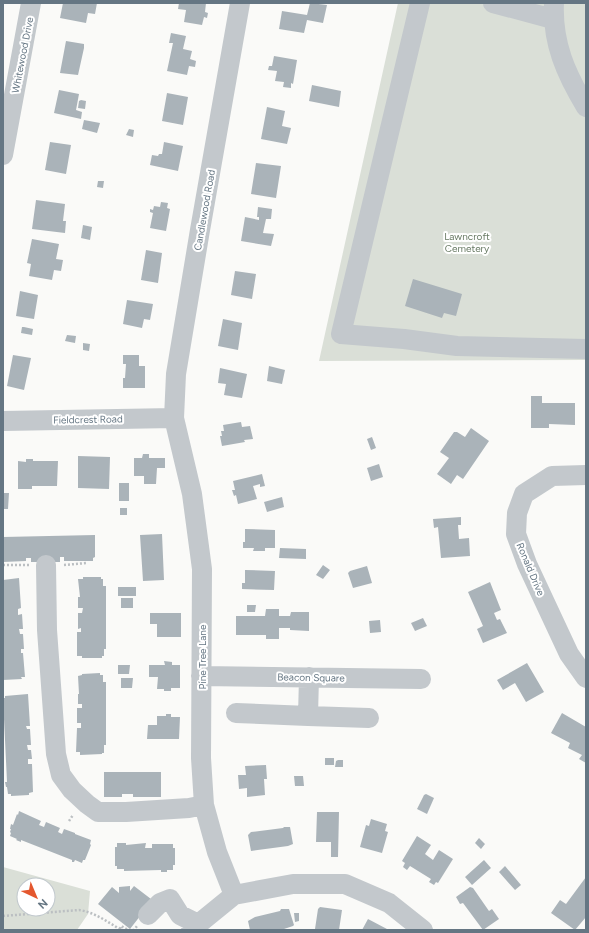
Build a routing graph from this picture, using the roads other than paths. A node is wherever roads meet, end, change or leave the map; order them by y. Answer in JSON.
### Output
{"nodes":[{"id":1,"x":31,"y":3,"type":"edge"},
{"id":2,"x":240,"y":3,"type":"edge"},
{"id":3,"x":420,"y":3,"type":"edge"},
{"id":4,"x":493,"y":3,"type":"edge"},
{"id":5,"x":553,"y":11,"type":"edge"},
{"id":6,"x":586,"y":107,"type":"edge"},
{"id":7,"x":3,"y":155,"type":"edge"},
{"id":8,"x":586,"y":349,"type":"edge"},
{"id":9,"x":174,"y":418,"type":"junction"},
{"id":10,"x":3,"y":421,"type":"edge"},
{"id":11,"x":586,"y":475,"type":"edge"},
{"id":12,"x":46,"y":565,"type":"dead end"},
{"id":13,"x":201,"y":676,"type":"junction"},
{"id":14,"x":309,"y":677,"type":"junction"},
{"id":15,"x":586,"y":678,"type":"edge"},
{"id":16,"x":421,"y":679,"type":"dead end"},
{"id":17,"x":236,"y":713,"type":"dead end"},
{"id":18,"x":308,"y":716,"type":"junction"},
{"id":19,"x":369,"y":718,"type":"dead end"},
{"id":20,"x":204,"y":805,"type":"junction"},
{"id":21,"x":234,"y":895,"type":"junction"},
{"id":22,"x":148,"y":915,"type":"dead end"},
{"id":23,"x":194,"y":927,"type":"edge"},
{"id":24,"x":423,"y":930,"type":"edge"}],
"edges":[{"from":1,"to":7,"type":"street","name":"Whitewood Drive"},
{"from":2,"to":9,"type":"street","name":"Candlewood Road"},
{"from":3,"to":8,"type":"street"},
{"from":4,"to":5,"type":"street"},
{"from":5,"to":6,"type":"street"},
{"from":9,"to":10,"type":"street","name":"Fieldcrest Road"},
{"from":9,"to":13,"type":"street","name":"Pine Tree Lane"},
{"from":11,"to":15,"type":"street","name":"Ronald Drive"},
{"from":12,"to":20,"type":"street"},
{"from":13,"to":14,"type":"street","name":"Beacon Square"},
{"from":13,"to":20,"type":"street","name":"Pine Tree Lane"},
{"from":14,"to":16,"type":"street","name":"Beacon Square"},
{"from":14,"to":18,"type":"street"},
{"from":17,"to":18,"type":"street"},
{"from":18,"to":19,"type":"street"},
{"from":20,"to":21,"type":"street","name":"Pine Tree Lane"},
{"from":21,"to":23,"type":"street"},
{"from":21,"to":24,"type":"street"},
{"from":22,"to":23,"type":"street"}]}
